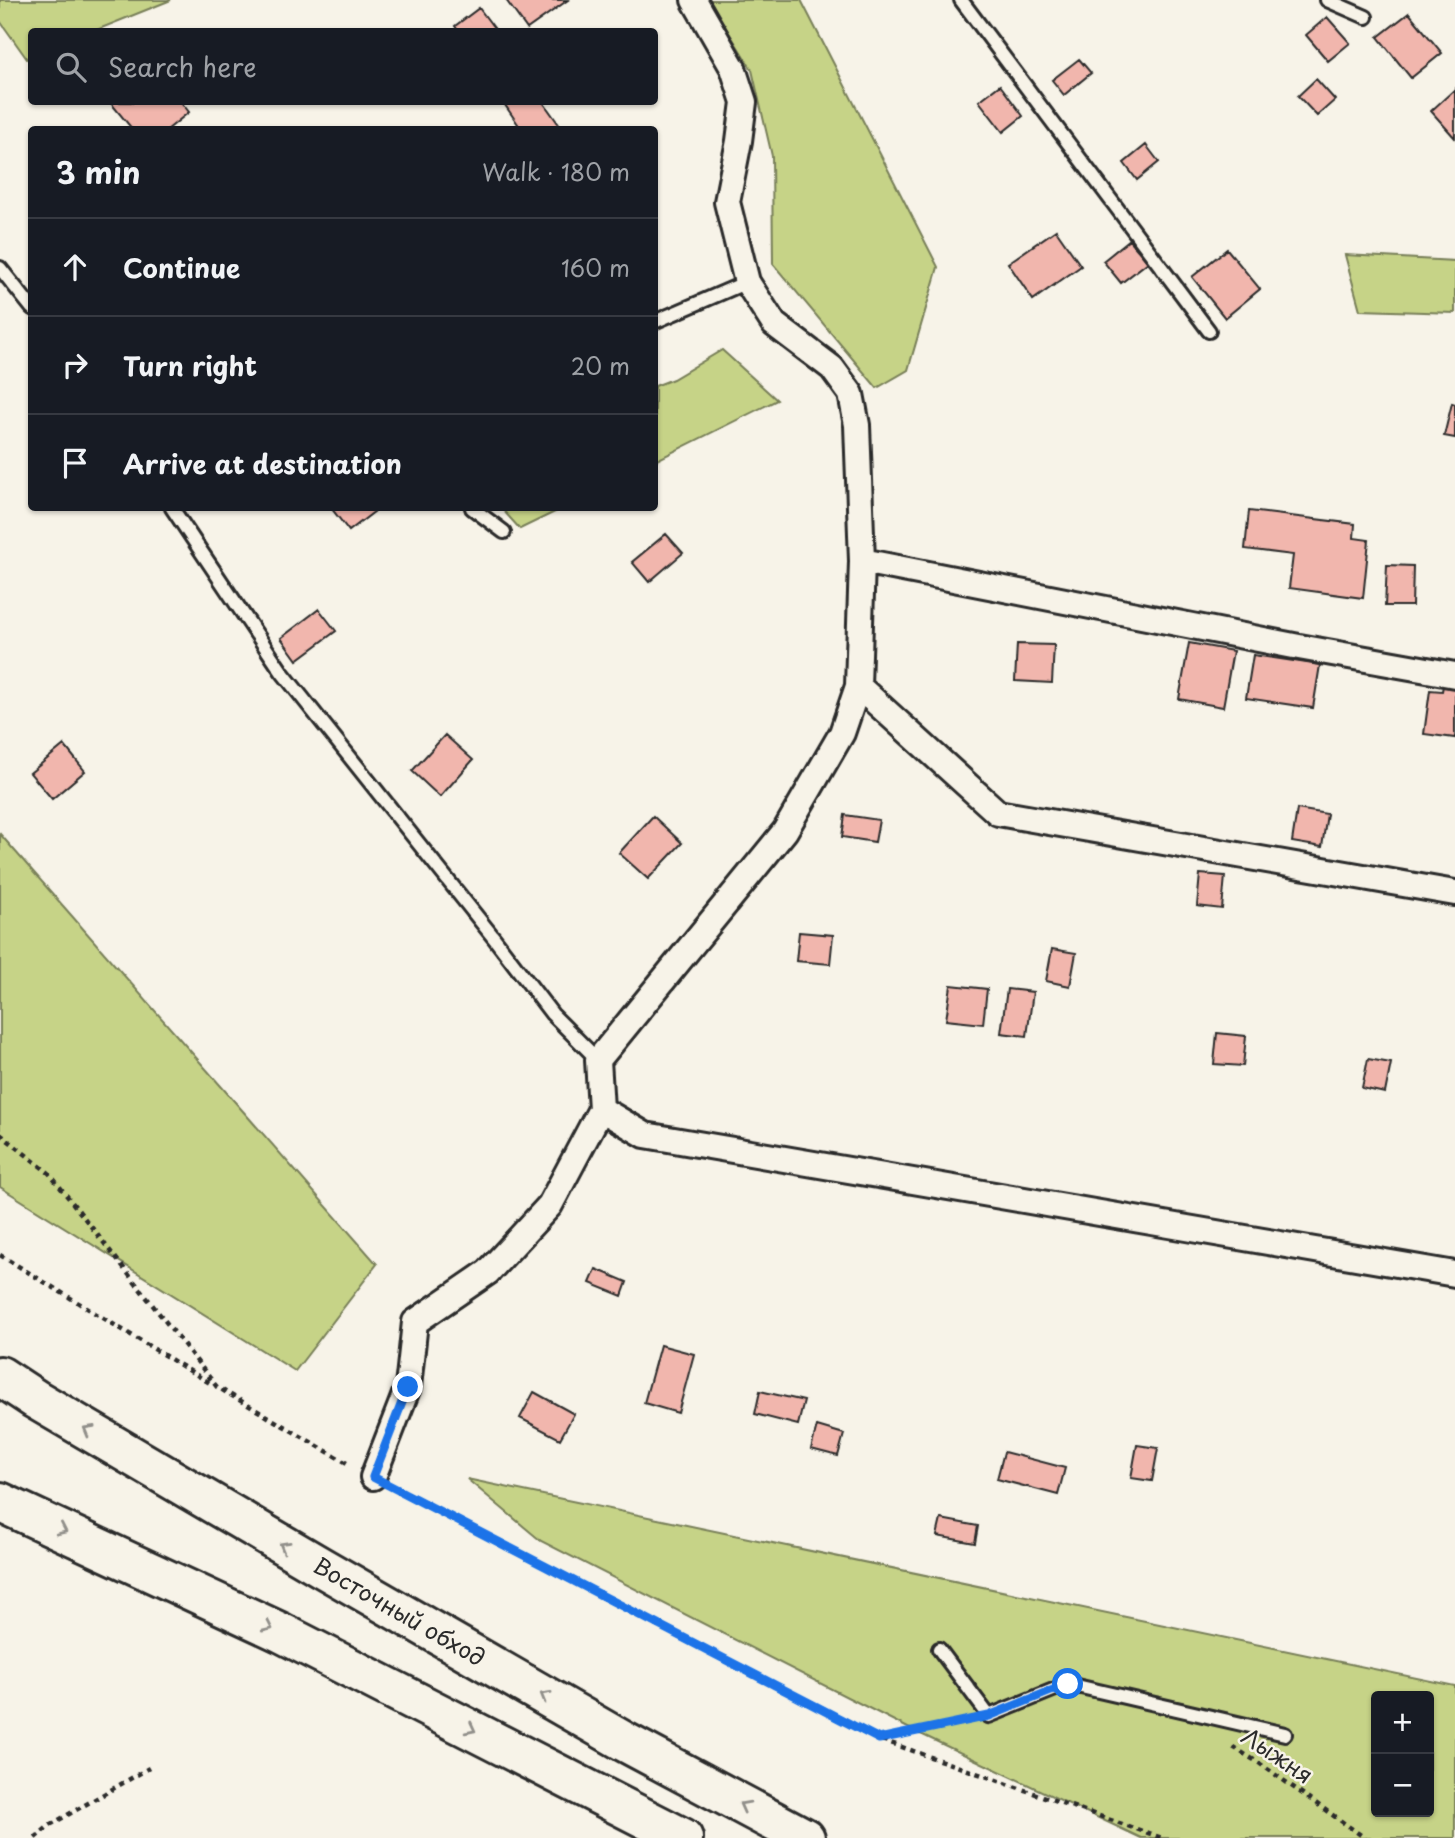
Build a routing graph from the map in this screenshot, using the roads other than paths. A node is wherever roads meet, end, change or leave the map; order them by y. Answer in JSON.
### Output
{"nodes":[{"id":1,"x":694,"y":0,"type":"edge"},
{"id":2,"x":961,"y":0,"type":"edge"},
{"id":3,"x":1327,"y":0,"type":"edge"},
{"id":4,"x":1366,"y":17,"type":"dead end"},
{"id":5,"x":0,"y":268,"type":"edge"},
{"id":6,"x":747,"y":282,"type":"junction"},
{"id":7,"x":28,"y":304,"type":"edge"},
{"id":8,"x":658,"y":320,"type":"edge"},
{"id":9,"x":1209,"y":331,"type":"dead end"},
{"id":10,"x":174,"y":511,"type":"edge"},
{"id":11,"x":476,"y":511,"type":"edge"},
{"id":12,"x":504,"y":532,"type":"dead end"},
{"id":13,"x":862,"y":561,"type":"junction"},
{"id":14,"x":1455,"y":675,"type":"edge"},
{"id":15,"x":858,"y":686,"type":"junction"},
{"id":16,"x":1455,"y":893,"type":"edge"},
{"id":17,"x":598,"y":1060,"type":"junction"},
{"id":18,"x":601,"y":1109,"type":"junction"},
{"id":19,"x":1455,"y":1274,"type":"edge"},
{"id":20,"x":0,"y":1376,"type":"edge"},
{"id":21,"x":373,"y":1477,"type":"road end"},
{"id":22,"x":0,"y":1502,"type":"edge"},
{"id":23,"x":939,"y":1649,"type":"dead end"},
{"id":24,"x":1285,"y":1734,"type":"dead end"},
{"id":25,"x":683,"y":1838,"type":"edge"},
{"id":26,"x":805,"y":1838,"type":"edge"}],
"edges":[{"from":1,"to":6,"type":"street"},
{"from":2,"to":9,"type":"lane"},
{"from":3,"to":4,"type":"lane"},
{"from":5,"to":7,"type":"lane"},
{"from":6,"to":8,"type":"lane"},
{"from":6,"to":13,"type":"street"},
{"from":10,"to":17,"type":"lane"},
{"from":11,"to":12,"type":"lane"},
{"from":13,"to":14,"type":"street"},
{"from":13,"to":15,"type":"street"},
{"from":15,"to":16,"type":"street"},
{"from":15,"to":17,"type":"street"},
{"from":17,"to":18,"type":"street"},
{"from":18,"to":19,"type":"street"},
{"from":18,"to":21,"type":"street"},
{"from":26,"to":20,"type":"highway","name":"Восточный обход","one_way":true},
{"from":22,"to":25,"type":"highway","one_way":true},
{"from":23,"to":24,"type":"lane"}]}
